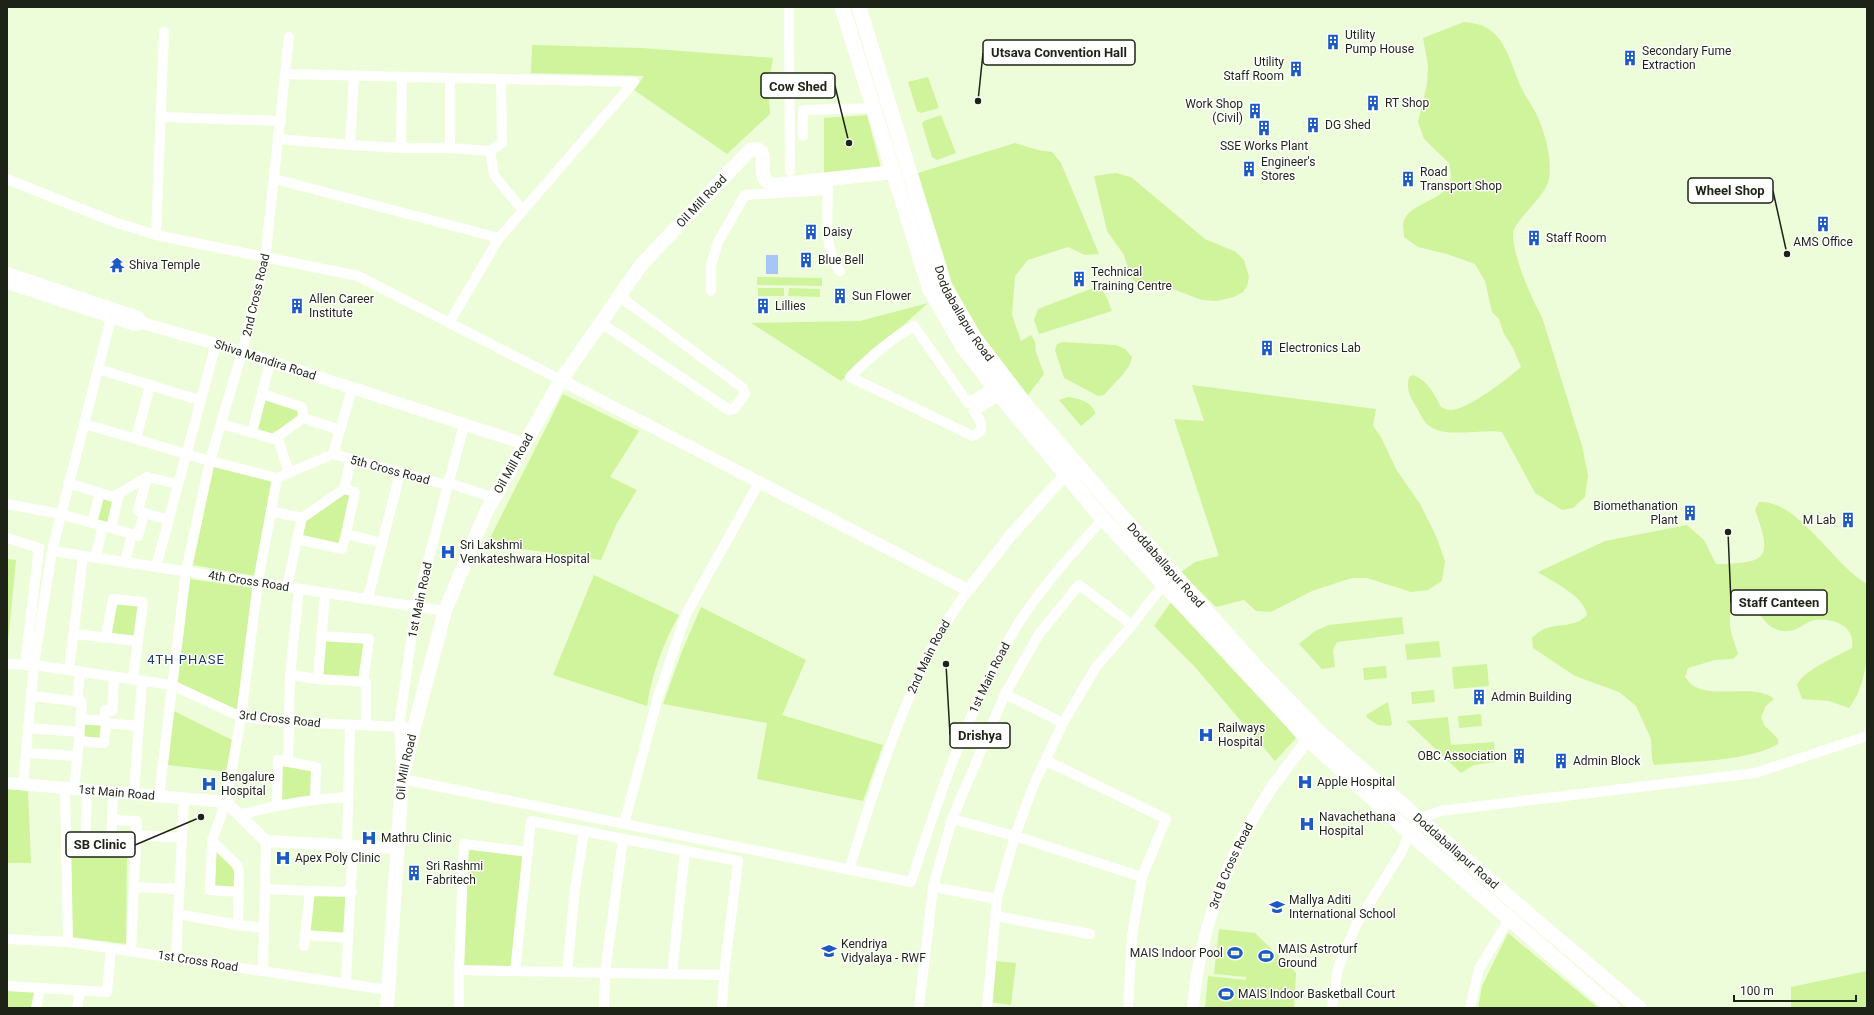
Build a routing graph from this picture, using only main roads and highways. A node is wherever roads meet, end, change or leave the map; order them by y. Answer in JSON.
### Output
{"nodes":[{"id":1,"x":842,"y":7,"type":"edge"},
{"id":2,"x":858,"y":7,"type":"edge"},
{"id":3,"x":894,"y":172,"type":"junction"},
{"id":4,"x":1021,"y":410,"type":"junction"},
{"id":5,"x":387,"y":1008,"type":"edge"},
{"id":6,"x":1613,"y":1008,"type":"edge"},
{"id":7,"x":1639,"y":1008,"type":"edge"}],
"edges":[{"from":1,"to":3,"type":"main road","name":"Doddaballapur Road"},
{"from":2,"to":4,"type":"main road","name":"Doddaballapur Road"},
{"from":3,"to":4,"type":"main road","name":"Doddaballapur Road"},
{"from":3,"to":5,"type":"main road","name":"Oil Mill Road"},
{"from":4,"to":6,"type":"main road","name":"Doddaballapur Road"},
{"from":4,"to":7,"type":"main road","name":"Doddaballapur Road"}]}
